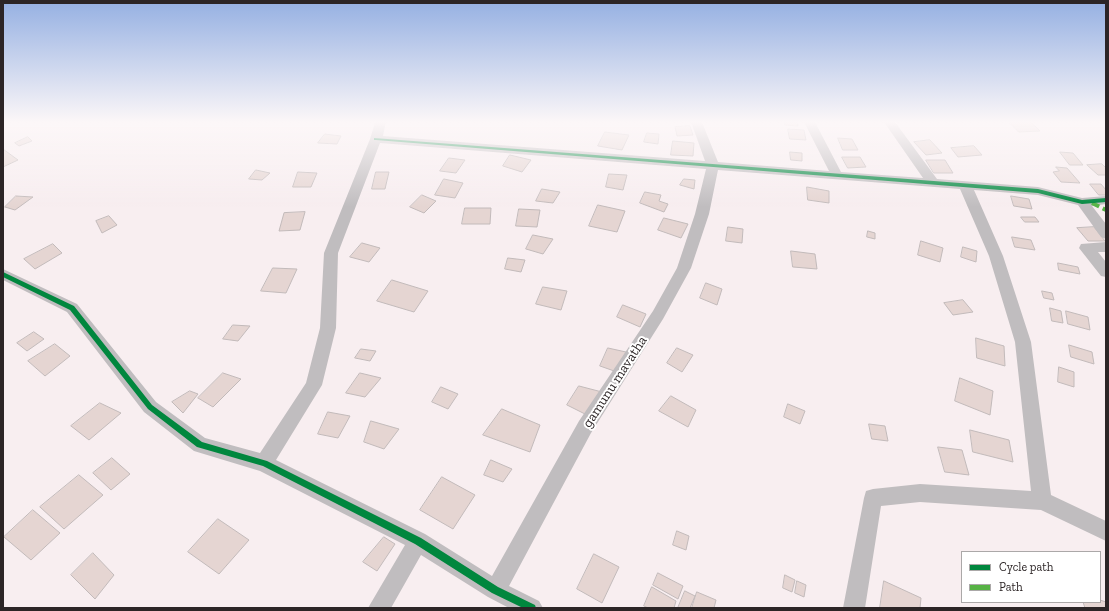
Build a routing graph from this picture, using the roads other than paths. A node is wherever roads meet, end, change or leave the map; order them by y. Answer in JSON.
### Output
{"nodes":[{"id":1,"x":368,"y":151,"type":"edge"},
{"id":2,"x":579,"y":151,"type":"edge"},
{"id":3,"x":707,"y":151,"type":"edge"},
{"id":4,"x":825,"y":151,"type":"edge"},
{"id":5,"x":910,"y":151,"type":"edge"},
{"id":6,"x":713,"y":166,"type":"junction"},
{"id":7,"x":837,"y":175,"type":"junction"},
{"id":8,"x":933,"y":183,"type":"junction"},
{"id":9,"x":965,"y":185,"type":"junction"},
{"id":10,"x":1106,"y":200,"type":"edge"},
{"id":11,"x":1082,"y":202,"type":"junction"},
{"id":12,"x":1106,"y":234,"type":"edge"},
{"id":13,"x":1106,"y":247,"type":"edge"},
{"id":14,"x":1106,"y":272,"type":"edge"},
{"id":15,"x":3,"y":274,"type":"edge"},
{"id":16,"x":264,"y":464,"type":"junction"},
{"id":17,"x":1042,"y":502,"type":"junction"},
{"id":18,"x":1106,"y":531,"type":"edge"},
{"id":19,"x":418,"y":541,"type":"junction"},
{"id":20,"x":495,"y":590,"type":"junction"},
{"id":21,"x":379,"y":608,"type":"edge"},
{"id":22,"x":532,"y":608,"type":"edge"},
{"id":23,"x":854,"y":608,"type":"edge"}],
"edges":[{"from":1,"to":16,"type":"street"},
{"from":2,"to":6,"type":"street"},
{"from":3,"to":6,"type":"street"},
{"from":4,"to":7,"type":"street"},
{"from":5,"to":8,"type":"street"},
{"from":6,"to":7,"type":"street"},
{"from":6,"to":20,"type":"street","name":"gamunu mavatha"},
{"from":7,"to":8,"type":"street"},
{"from":8,"to":9,"type":"street"},
{"from":9,"to":11,"type":"street"},
{"from":9,"to":17,"type":"street"},
{"from":10,"to":11,"type":"street"},
{"from":11,"to":12,"type":"street"},
{"from":13,"to":14,"type":"street"},
{"from":15,"to":16,"type":"street"},
{"from":16,"to":19,"type":"street"},
{"from":17,"to":18,"type":"street"},
{"from":17,"to":23,"type":"street"},
{"from":19,"to":20,"type":"street"},
{"from":19,"to":21,"type":"street"},
{"from":20,"to":22,"type":"street"}]}
